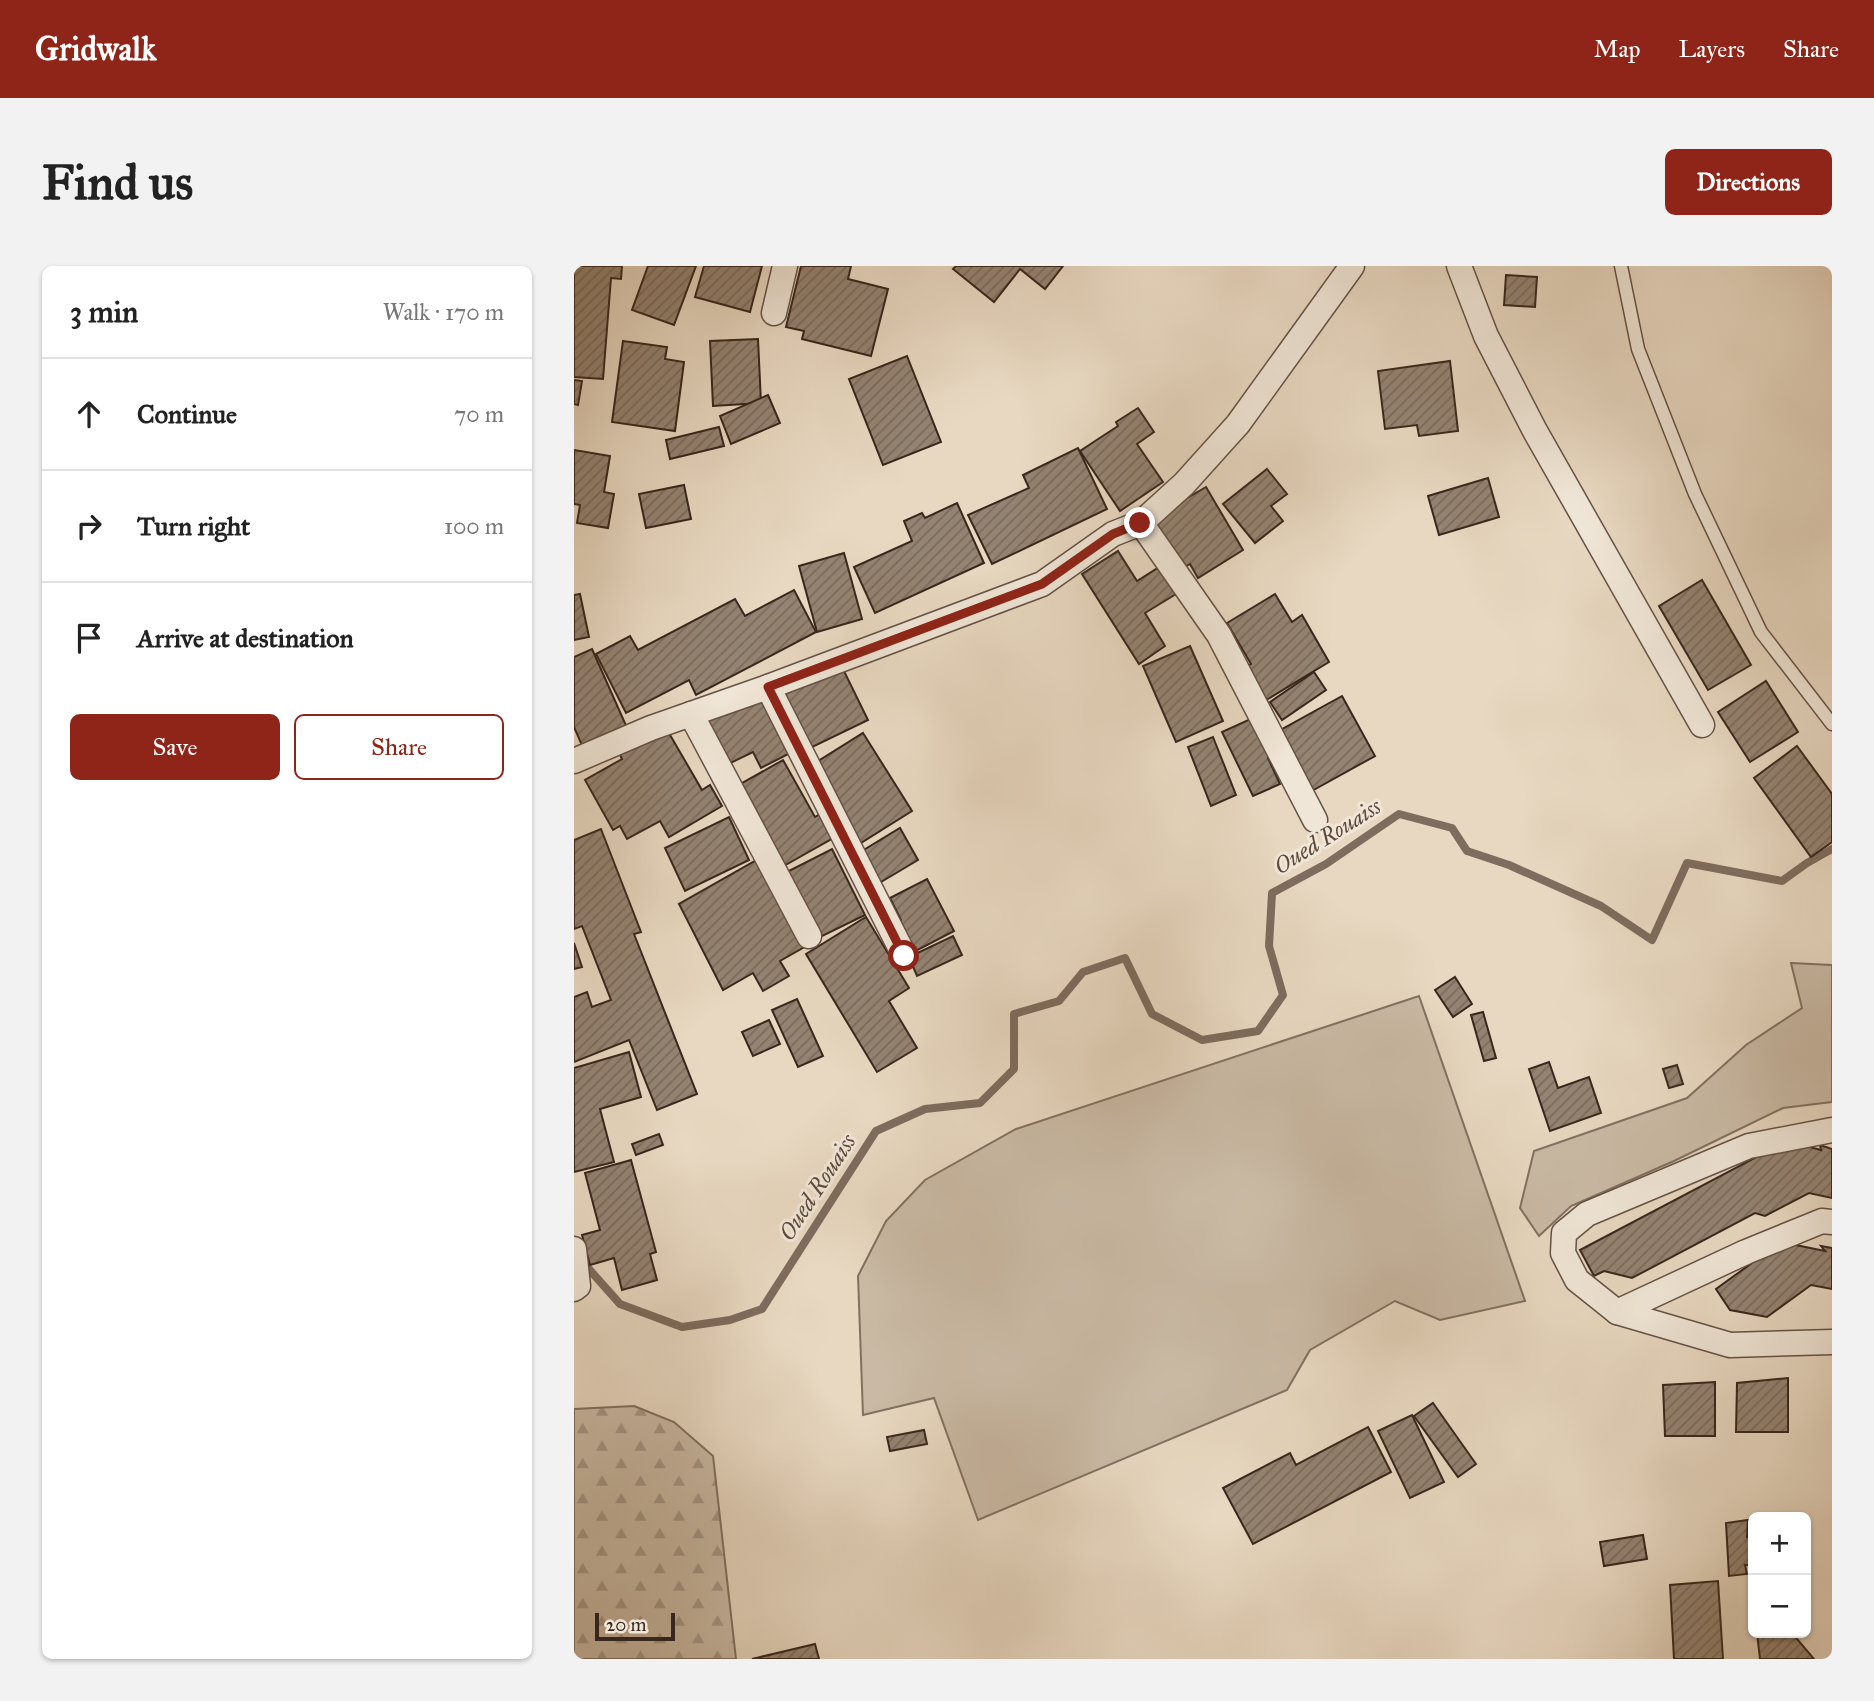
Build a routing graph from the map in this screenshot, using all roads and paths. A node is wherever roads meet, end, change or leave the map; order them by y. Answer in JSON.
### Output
{"nodes":[{"id":1,"x":785,"y":266,"type":"edge"},
{"id":2,"x":1352,"y":266,"type":"edge"},
{"id":3,"x":1458,"y":266,"type":"edge"},
{"id":4,"x":1621,"y":266,"type":"edge"},
{"id":5,"x":774,"y":313,"type":"dead end"},
{"id":6,"x":1140,"y":523,"type":"junction"},
{"id":7,"x":768,"y":687,"type":"junction"},
{"id":8,"x":691,"y":714,"type":"junction"},
{"id":9,"x":1832,"y":724,"type":"edge"},
{"id":10,"x":1702,"y":725,"type":"dead end"},
{"id":11,"x":574,"y":761,"type":"edge"},
{"id":12,"x":1315,"y":821,"type":"dead end"},
{"id":13,"x":809,"y":936,"type":"dead end"},
{"id":14,"x":904,"y":956,"type":"dead end"},
{"id":15,"x":1832,"y":1130,"type":"edge"},
{"id":16,"x":1832,"y":1222,"type":"edge"},
{"id":17,"x":574,"y":1249,"type":"edge"},
{"id":18,"x":574,"y":1289,"type":"edge"},
{"id":19,"x":1617,"y":1312,"type":"junction"},
{"id":20,"x":1832,"y":1342,"type":"edge"}],
"edges":[{"from":1,"to":5,"type":"street"},
{"from":2,"to":6,"type":"street"},
{"from":3,"to":10,"type":"street"},
{"from":4,"to":9,"type":"lane"},
{"from":6,"to":7,"type":"street"},
{"from":6,"to":12,"type":"street"},
{"from":7,"to":8,"type":"street"},
{"from":7,"to":14,"type":"street"},
{"from":8,"to":11,"type":"street"},
{"from":8,"to":13,"type":"street"},
{"from":15,"to":19,"type":"street"},
{"from":16,"to":19,"type":"street"},
{"from":17,"to":18,"type":"street"},
{"from":19,"to":20,"type":"street"}]}
